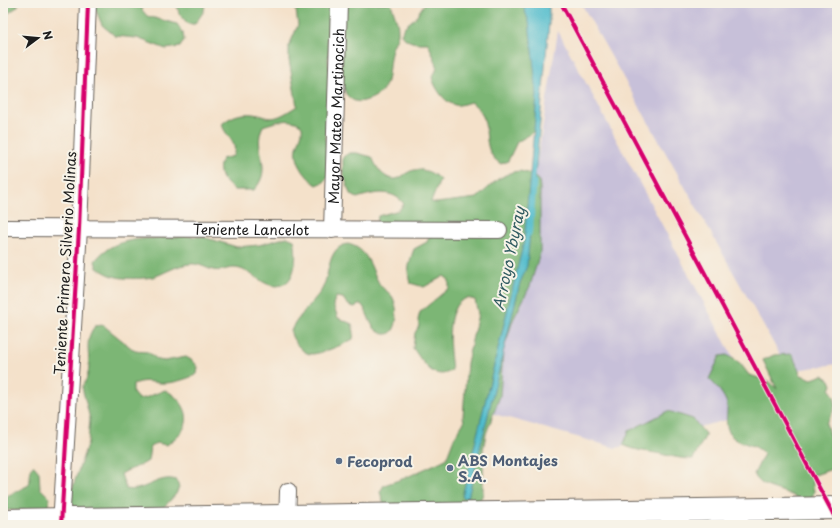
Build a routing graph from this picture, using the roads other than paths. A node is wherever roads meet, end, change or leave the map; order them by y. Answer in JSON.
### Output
{"nodes":[{"id":1,"x":88,"y":3,"type":"edge"},
{"id":2,"x":339,"y":3,"type":"edge"},
{"id":3,"x":3,"y":228,"type":"edge"},
{"id":4,"x":79,"y":229,"type":"junction"},
{"id":5,"x":332,"y":230,"type":"junction"},
{"id":6,"x":499,"y":230,"type":"dead end"},
{"id":7,"x":288,"y":491,"type":"dead end"},
{"id":8,"x":837,"y":508,"type":"edge"},
{"id":9,"x":684,"y":517,"type":"edge"},
{"id":10,"x":417,"y":519,"type":"edge"},
{"id":11,"x":3,"y":520,"type":"edge"},
{"id":12,"x":288,"y":520,"type":"edge"},
{"id":13,"x":62,"y":522,"type":"edge"}],
"edges":[{"from":1,"to":4,"type":"street","name":"Teniente Primero Silverio Molinas"},
{"from":2,"to":5,"type":"street","name":"Mayor Mateo Martinocich"},
{"from":3,"to":4,"type":"street","name":"Teniente Lancelot"},
{"from":4,"to":5,"type":"street","name":"Teniente Lancelot"},
{"from":4,"to":13,"type":"street","name":"Teniente Primero Silverio Molinas"},
{"from":5,"to":6,"type":"street","name":"Teniente Lancelot"},
{"from":7,"to":12,"type":"street"},
{"from":8,"to":9,"type":"main road"},
{"from":9,"to":10,"type":"main road"},
{"from":10,"to":12,"type":"main road"},
{"from":11,"to":13,"type":"main road"},
{"from":12,"to":13,"type":"main road"}]}
